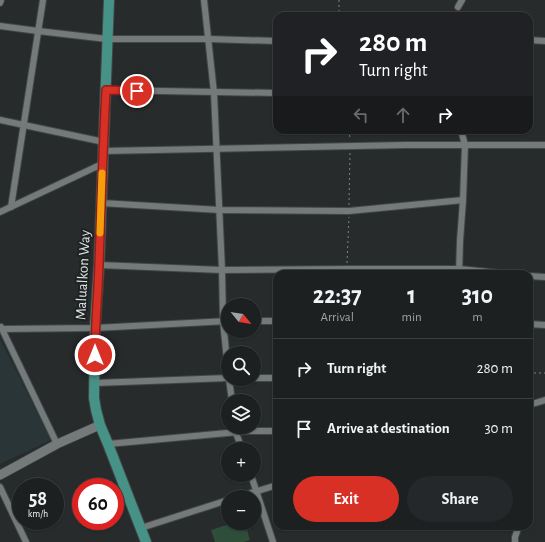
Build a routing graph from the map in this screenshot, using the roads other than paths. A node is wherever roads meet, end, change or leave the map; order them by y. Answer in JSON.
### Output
{"nodes":[{"id":1,"x":1,"y":0,"type":"edge"},
{"id":2,"x":43,"y":0,"type":"edge"},
{"id":3,"x":109,"y":0,"type":"edge"},
{"id":4,"x":204,"y":0,"type":"edge"},
{"id":5,"x":462,"y":0,"type":"edge"},
{"id":6,"x":0,"y":3,"type":"edge"},
{"id":7,"x":458,"y":7,"type":"dead end"},
{"id":8,"x":0,"y":26,"type":"edge"},
{"id":9,"x":38,"y":31,"type":"junction"},
{"id":10,"x":108,"y":39,"type":"junction"},
{"id":11,"x":209,"y":39,"type":"junction"},
{"id":12,"x":533,"y":40,"type":"edge"},
{"id":13,"x":273,"y":41,"type":"edge"},
{"id":14,"x":545,"y":41,"type":"edge"},
{"id":15,"x":106,"y":90,"type":"junction"},
{"id":16,"x":214,"y":93,"type":"junction"},
{"id":17,"x":273,"y":93,"type":"edge"},
{"id":18,"x":0,"y":120,"type":"edge"},
{"id":19,"x":24,"y":125,"type":"junction"},
{"id":20,"x":462,"y":134,"type":"edge"},
{"id":21,"x":465,"y":145,"type":"junction"},
{"id":22,"x":545,"y":145,"type":"edge"},
{"id":23,"x":103,"y":146,"type":"junction"},
{"id":24,"x":217,"y":149,"type":"junction"},
{"id":25,"x":102,"y":164,"type":"junction"},
{"id":26,"x":463,"y":200,"type":"junction"},
{"id":27,"x":101,"y":203,"type":"junction"},
{"id":28,"x":11,"y":207,"type":"junction"},
{"id":29,"x":220,"y":210,"type":"junction"},
{"id":30,"x":0,"y":212,"type":"edge"},
{"id":31,"x":99,"y":265,"type":"junction"},
{"id":32,"x":222,"y":270,"type":"junction"},
{"id":33,"x":384,"y":270,"type":"edge"},
{"id":34,"x":459,"y":270,"type":"edge"},
{"id":35,"x":533,"y":276,"type":"edge"},
{"id":36,"x":545,"y":278,"type":"edge"},
{"id":37,"x":224,"y":298,"type":"edge"},
{"id":38,"x":221,"y":321,"type":"edge"},
{"id":39,"x":261,"y":321,"type":"edge"},
{"id":40,"x":273,"y":321,"type":"edge"},
{"id":41,"x":533,"y":324,"type":"edge"},
{"id":42,"x":545,"y":324,"type":"edge"},
{"id":43,"x":1,"y":327,"type":"edge"},
{"id":44,"x":95,"y":328,"type":"junction"},
{"id":45,"x":221,"y":378,"type":"edge"},
{"id":46,"x":261,"y":378,"type":"edge"},
{"id":47,"x":273,"y":378,"type":"edge"},
{"id":48,"x":95,"y":383,"type":"junction"},
{"id":49,"x":545,"y":400,"type":"edge"},
{"id":50,"x":533,"y":404,"type":"edge"},
{"id":51,"x":100,"y":425,"type":"junction"},
{"id":52,"x":261,"y":431,"type":"edge"},
{"id":53,"x":273,"y":431,"type":"edge"},
{"id":54,"x":221,"y":432,"type":"edge"},
{"id":55,"x":58,"y":444,"type":"junction"},
{"id":56,"x":108,"y":444,"type":"junction"},
{"id":57,"x":0,"y":474,"type":"edge"},
{"id":58,"x":273,"y":486,"type":"edge"},
{"id":59,"x":0,"y":487,"type":"edge"},
{"id":60,"x":260,"y":490,"type":"edge"},
{"id":61,"x":221,"y":502,"type":"edge"},
{"id":62,"x":261,"y":505,"type":"edge"},
{"id":63,"x":141,"y":528,"type":"junction"},
{"id":64,"x":518,"y":530,"type":"edge"},
{"id":65,"x":26,"y":542,"type":"edge"},
{"id":66,"x":146,"y":542,"type":"edge"},
{"id":67,"x":274,"y":542,"type":"edge"},
{"id":68,"x":515,"y":542,"type":"edge"}],
"edges":[{"from":1,"to":6,"type":"street"},
{"from":2,"to":9,"type":"street"},
{"from":3,"to":10,"type":"main road","name":"Malualkon Way"},
{"from":4,"to":11,"type":"street"},
{"from":5,"to":7,"type":"street"},
{"from":8,"to":9,"type":"street"},
{"from":9,"to":10,"type":"street"},
{"from":9,"to":19,"type":"street"},
{"from":10,"to":11,"type":"street"},
{"from":10,"to":15,"type":"main road","name":"Malualkon Way"},
{"from":11,"to":13,"type":"street"},
{"from":11,"to":16,"type":"street"},
{"from":12,"to":14,"type":"street"},
{"from":15,"to":16,"type":"street"},
{"from":15,"to":23,"type":"main road","name":"Malualkon Way"},
{"from":16,"to":17,"type":"street"},
{"from":16,"to":24,"type":"street"},
{"from":18,"to":19,"type":"street"},
{"from":19,"to":23,"type":"street"},
{"from":19,"to":28,"type":"street"},
{"from":20,"to":21,"type":"street"},
{"from":21,"to":22,"type":"street"},
{"from":21,"to":24,"type":"street"},
{"from":21,"to":26,"type":"street"},
{"from":23,"to":24,"type":"street"},
{"from":23,"to":25,"type":"main road","name":"Malualkon Way"},
{"from":24,"to":29,"type":"street"},
{"from":25,"to":27,"type":"main road","name":"Malualkon Way"},
{"from":25,"to":28,"type":"street"},
{"from":26,"to":29,"type":"street"},
{"from":26,"to":34,"type":"street"},
{"from":27,"to":29,"type":"street"},
{"from":27,"to":31,"type":"main road","name":"Malualkon Way"},
{"from":28,"to":30,"type":"street"},
{"from":29,"to":32,"type":"street"},
{"from":31,"to":32,"type":"street"},
{"from":31,"to":44,"type":"main road","name":"Malualkon Way"},
{"from":32,"to":33,"type":"street"},
{"from":32,"to":37,"type":"street"},
{"from":35,"to":36,"type":"street"},
{"from":38,"to":44,"type":"street"},
{"from":39,"to":40,"type":"street"},
{"from":41,"to":42,"type":"street"},
{"from":43,"to":44,"type":"street"},
{"from":43,"to":55,"type":"street"},
{"from":44,"to":48,"type":"main road","name":"Malualkon Way"},
{"from":45,"to":48,"type":"street"},
{"from":46,"to":47,"type":"street"},
{"from":48,"to":51,"type":"main road","name":"Malualkon Way"},
{"from":49,"to":50,"type":"street"},
{"from":51,"to":55,"type":"main road"},
{"from":51,"to":56,"type":"main road","name":"Malualkon Way"},
{"from":52,"to":53,"type":"street"},
{"from":54,"to":56,"type":"street"},
{"from":55,"to":57,"type":"main road"},
{"from":56,"to":63,"type":"main road","name":"Malualkon Way"},
{"from":58,"to":60,"type":"street"},
{"from":59,"to":65,"type":"street"},
{"from":61,"to":63,"type":"street"},
{"from":62,"to":67,"type":"street"},
{"from":63,"to":66,"type":"main road","name":"Malualkon Way"},
{"from":64,"to":68,"type":"street"}]}
